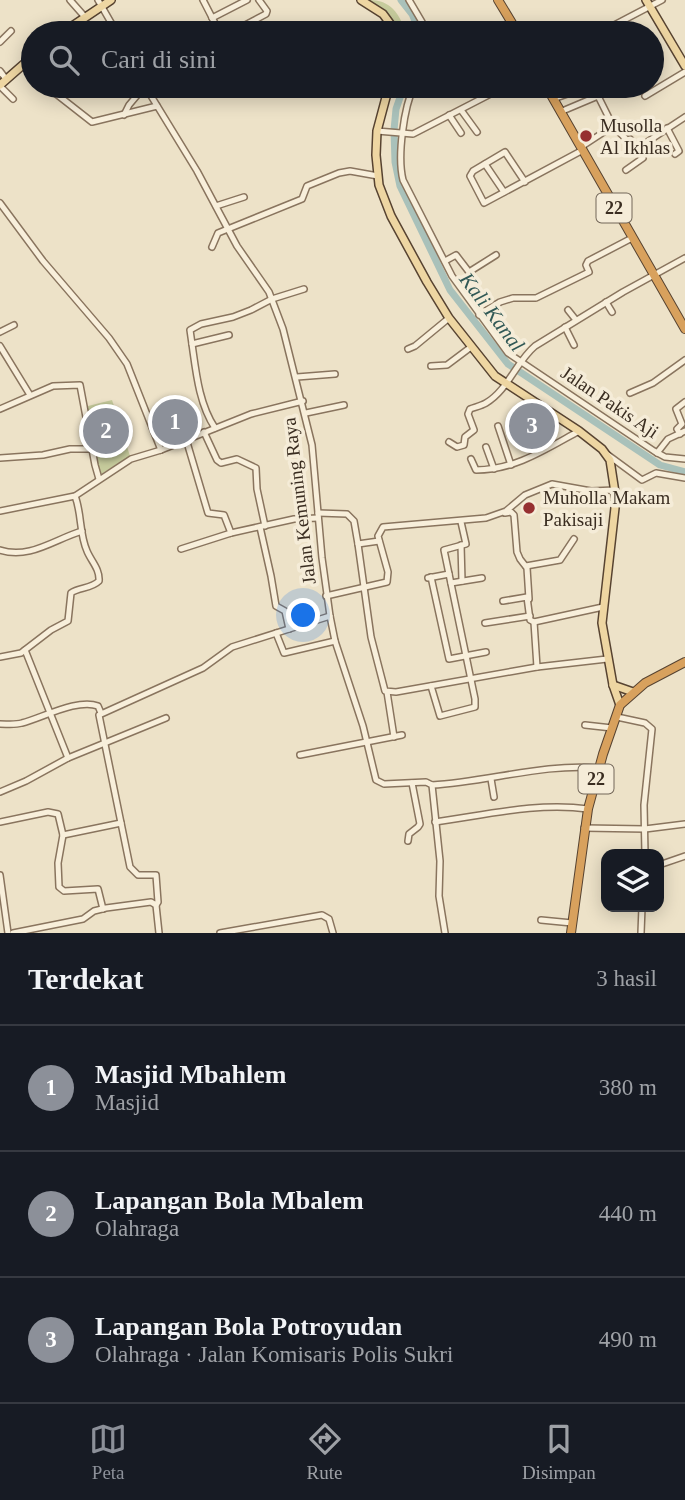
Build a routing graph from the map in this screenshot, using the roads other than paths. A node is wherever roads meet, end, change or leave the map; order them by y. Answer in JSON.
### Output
{"nodes":[{"id":1,"x":70,"y":0,"type":"edge"},
{"id":2,"x":111,"y":0,"type":"edge"},
{"id":3,"x":203,"y":0,"type":"edge"},
{"id":4,"x":247,"y":0,"type":"edge"},
{"id":5,"x":259,"y":0,"type":"edge"},
{"id":6,"x":360,"y":0,"type":"edge"},
{"id":7,"x":409,"y":0,"type":"edge"},
{"id":8,"x":498,"y":0,"type":"edge"},
{"id":9,"x":662,"y":0,"type":"edge"},
{"id":10,"x":100,"y":3,"type":"edge"},
{"id":11,"x":648,"y":3,"type":"edge"},
{"id":12,"x":85,"y":17,"type":"junction"},
{"id":13,"x":212,"y":18,"type":"junction"},
{"id":14,"x":79,"y":21,"type":"edge"},
{"id":15,"x":110,"y":21,"type":"edge"},
{"id":16,"x":214,"y":21,"type":"edge"},
{"id":17,"x":253,"y":21,"type":"edge"},
{"id":18,"x":388,"y":21,"type":"edge"},
{"id":19,"x":419,"y":21,"type":"edge"},
{"id":20,"x":510,"y":21,"type":"edge"},
{"id":21,"x":619,"y":21,"type":"edge"},
{"id":22,"x":659,"y":21,"type":"edge"},
{"id":23,"x":664,"y":29,"type":"edge"},
{"id":24,"x":11,"y":31,"type":"dead end"},
{"id":25,"x":0,"y":42,"type":"edge"},
{"id":26,"x":684,"y":62,"type":"edge"},
{"id":27,"x":21,"y":66,"type":"edge"},
{"id":28,"x":0,"y":71,"type":"edge"},
{"id":29,"x":685,"y":72,"type":"edge"},
{"id":30,"x":2,"y":83,"type":"edge"},
{"id":31,"x":664,"y":85,"type":"edge"},
{"id":32,"x":61,"y":98,"type":"edge"},
{"id":33,"x":135,"y":98,"type":"edge"},
{"id":34,"x":152,"y":98,"type":"edge"},
{"id":35,"x":386,"y":98,"type":"edge"},
{"id":36,"x":409,"y":98,"type":"edge"},
{"id":37,"x":484,"y":98,"type":"edge"},
{"id":38,"x":556,"y":98,"type":"edge"},
{"id":39,"x":592,"y":98,"type":"edge"},
{"id":40,"x":597,"y":98,"type":"edge"},
{"id":41,"x":13,"y":99,"type":"dead end"},
{"id":42,"x":553,"y":99,"type":"joint"},
{"id":43,"x":157,"y":106,"type":"junction"},
{"id":44,"x":461,"y":110,"type":"junction"},
{"id":45,"x":560,"y":112,"type":"junction"},
{"id":46,"x":449,"y":114,"type":"junction"},
{"id":47,"x":124,"y":115,"type":"junction"},
{"id":48,"x":685,"y":117,"type":"edge"},
{"id":49,"x":613,"y":126,"type":"junction"},
{"id":50,"x":667,"y":128,"type":"junction"},
{"id":51,"x":379,"y":131,"type":"junction"},
{"id":52,"x":477,"y":132,"type":"dead end"},
{"id":53,"x":461,"y":133,"type":"dead end"},
{"id":54,"x":401,"y":134,"type":"junction"},
{"id":55,"x":638,"y":148,"type":"junction"},
{"id":56,"x":581,"y":149,"type":"junction"},
{"id":57,"x":675,"y":154,"type":"dead end"},
{"id":58,"x":485,"y":164,"type":"junction"},
{"id":59,"x":626,"y":170,"type":"dead end"},
{"id":60,"x":378,"y":176,"type":"junction"},
{"id":61,"x":525,"y":182,"type":"junction"},
{"id":62,"x":504,"y":192,"type":"junction"},
{"id":63,"x":244,"y":197,"type":"dead end"},
{"id":64,"x":0,"y":203,"type":"edge"},
{"id":65,"x":216,"y":206,"type":"junction"},
{"id":66,"x":228,"y":230,"type":"junction"},
{"id":67,"x":632,"y":238,"type":"junction"},
{"id":68,"x":212,"y":247,"type":"dead end"},
{"id":69,"x":496,"y":255,"type":"dead end"},
{"id":70,"x":685,"y":258,"type":"edge"},
{"id":71,"x":445,"y":261,"type":"junction"},
{"id":72,"x":653,"y":275,"type":"junction"},
{"id":73,"x":304,"y":289,"type":"dead end"},
{"id":74,"x":272,"y":299,"type":"junction"},
{"id":75,"x":606,"y":302,"type":"junction"},
{"id":76,"x":568,"y":310,"type":"dead end"},
{"id":77,"x":612,"y":312,"type":"dead end"},
{"id":78,"x":480,"y":315,"type":"junction"},
{"id":79,"x":449,"y":317,"type":"junction"},
{"id":80,"x":576,"y":320,"type":"junction"},
{"id":81,"x":684,"y":323,"type":"edge"},
{"id":82,"x":14,"y":325,"type":"dead end"},
{"id":83,"x":565,"y":327,"type":"junction"},
{"id":84,"x":0,"y":332,"type":"edge"},
{"id":85,"x":229,"y":335,"type":"dead end"},
{"id":86,"x":192,"y":344,"type":"junction"},
{"id":87,"x":574,"y":345,"type":"dead end"},
{"id":88,"x":0,"y":346,"type":"edge"},
{"id":89,"x":471,"y":347,"type":"junction"},
{"id":90,"x":408,"y":349,"type":"dead end"},
{"id":91,"x":685,"y":360,"type":"edge"},
{"id":92,"x":520,"y":363,"type":"junction"},
{"id":93,"x":431,"y":366,"type":"dead end"},
{"id":94,"x":335,"y":374,"type":"dead end"},
{"id":95,"x":297,"y":377,"type":"junction"},
{"id":96,"x":506,"y":382,"type":"junction"},
{"id":97,"x":630,"y":393,"type":"dead end"},
{"id":98,"x":30,"y":396,"type":"junction"},
{"id":99,"x":303,"y":401,"type":"junction"},
{"id":100,"x":685,"y":402,"type":"edge"},
{"id":101,"x":344,"y":405,"type":"dead end"},
{"id":102,"x":0,"y":409,"type":"edge"},
{"id":103,"x":306,"y":413,"type":"junction"},
{"id":104,"x":498,"y":426,"type":"dead end"},
{"id":105,"x":215,"y":428,"type":"junction"},
{"id":106,"x":579,"y":430,"type":"junction"},
{"id":107,"x":204,"y":432,"type":"junction"},
{"id":108,"x":682,"y":433,"type":"edge"},
{"id":109,"x":186,"y":439,"type":"junction"},
{"id":110,"x":449,"y":442,"type":"dead end"},
{"id":111,"x":486,"y":447,"type":"dead end"},
{"id":112,"x":92,"y":449,"type":"junction"},
{"id":113,"x":161,"y":450,"type":"junction"},
{"id":114,"x":657,"y":453,"type":"junction"},
{"id":115,"x":608,"y":455,"type":"junction"},
{"id":116,"x":0,"y":458,"type":"edge"},
{"id":117,"x":471,"y":459,"type":"dead end"},
{"id":118,"x":685,"y":459,"type":"edge"},
{"id":119,"x":511,"y":465,"type":"junction"},
{"id":120,"x":494,"y":468,"type":"junction"},
{"id":121,"x":685,"y":478,"type":"edge"},
{"id":122,"x":99,"y":479,"type":"junction"},
{"id":123,"x":616,"y":490,"type":"junction"},
{"id":124,"x":75,"y":496,"type":"junction"},
{"id":125,"x":0,"y":512,"type":"edge"},
{"id":126,"x":502,"y":513,"type":"junction"},
{"id":127,"x":318,"y":516,"type":"junction"},
{"id":128,"x":461,"y":522,"type":"junction"},
{"id":129,"x":262,"y":526,"type":"junction"},
{"id":130,"x":82,"y":531,"type":"junction"},
{"id":131,"x":231,"y":533,"type":"junction"},
{"id":132,"x":574,"y":539,"type":"dead end"},
{"id":133,"x":379,"y":541,"type":"junction"},
{"id":134,"x":358,"y":544,"type":"junction"},
{"id":135,"x":461,"y":545,"type":"junction"},
{"id":136,"x":181,"y":549,"type":"dead end"},
{"id":137,"x":0,"y":550,"type":"edge"},
{"id":138,"x":526,"y":566,"type":"junction"},
{"id":139,"x":449,"y":574,"type":"junction"},
{"id":140,"x":482,"y":578,"type":"dead end"},
{"id":141,"x":462,"y":581,"type":"junction"},
{"id":142,"x":451,"y":583,"type":"junction"},
{"id":143,"x":364,"y":586,"type":"junction"},
{"id":144,"x":326,"y":596,"type":"junction"},
{"id":145,"x":454,"y":599,"type":"junction"},
{"id":146,"x":529,"y":600,"type":"junction"},
{"id":147,"x":437,"y":601,"type":"junction"},
{"id":148,"x":503,"y":601,"type":"dead end"},
{"id":149,"x":603,"y":607,"type":"junction"},
{"id":150,"x":330,"y":616,"type":"junction"},
{"id":151,"x":532,"y":619,"type":"junction"},
{"id":152,"x":485,"y":623,"type":"dead end"},
{"id":153,"x":289,"y":629,"type":"junction"},
{"id":154,"x":276,"y":633,"type":"junction"},
{"id":155,"x":335,"y":641,"type":"junction"},
{"id":156,"x":25,"y":650,"type":"junction"},
{"id":157,"x":486,"y":652,"type":"dead end"},
{"id":158,"x":466,"y":656,"type":"junction"},
{"id":159,"x":0,"y":657,"type":"edge"},
{"id":160,"x":607,"y":659,"type":"junction"},
{"id":161,"x":685,"y":662,"type":"edge"},
{"id":162,"x":537,"y":667,"type":"junction"},
{"id":163,"x":470,"y":677,"type":"junction"},
{"id":164,"x":612,"y":685,"type":"junction"},
{"id":165,"x":431,"y":686,"type":"junction"},
{"id":166,"x":387,"y":692,"type":"junction"},
{"id":167,"x":633,"y":692,"type":"junction"},
{"id":168,"x":620,"y":705,"type":"junction"},
{"id":169,"x":50,"y":712,"type":"junction"},
{"id":170,"x":101,"y":713,"type":"junction"},
{"id":171,"x":617,"y":717,"type":"junction"},
{"id":172,"x":166,"y":718,"type":"dead end"},
{"id":173,"x":0,"y":724,"type":"edge"},
{"id":174,"x":585,"y":725,"type":"dead end"},
{"id":175,"x":612,"y":728,"type":"junction"},
{"id":176,"x":402,"y":735,"type":"dead end"},
{"id":177,"x":394,"y":737,"type":"junction"},
{"id":178,"x":105,"y":742,"type":"junction"},
{"id":179,"x":367,"y":742,"type":"junction"},
{"id":180,"x":300,"y":755,"type":"dead end"},
{"id":181,"x":68,"y":758,"type":"junction"},
{"id":182,"x":599,"y":768,"type":"junction"},
{"id":183,"x":491,"y":779,"type":"junction"},
{"id":184,"x":412,"y":783,"type":"junction"},
{"id":185,"x":432,"y":785,"type":"junction"},
{"id":186,"x":0,"y":792,"type":"edge"},
{"id":187,"x":494,"y":797,"type":"dead end"},
{"id":188,"x":588,"y":809,"type":"junction"},
{"id":189,"x":0,"y":822,"type":"edge"},
{"id":190,"x":121,"y":822,"type":"junction"},
{"id":191,"x":435,"y":822,"type":"junction"},
{"id":192,"x":685,"y":824,"type":"edge"},
{"id":193,"x":584,"y":828,"type":"junction"},
{"id":194,"x":645,"y":829,"type":"junction"},
{"id":195,"x":63,"y":835,"type":"junction"},
{"id":196,"x":408,"y":841,"type":"dead end"},
{"id":197,"x":645,"y":849,"type":"edge"},
{"id":198,"x":685,"y":856,"type":"edge"},
{"id":199,"x":664,"y":863,"type":"edge"},
{"id":200,"x":0,"y":875,"type":"edge"},
{"id":201,"x":2,"y":901,"type":"edge"},
{"id":202,"x":156,"y":905,"type":"junction"},
{"id":203,"x":103,"y":909,"type":"junction"},
{"id":204,"x":642,"y":912,"type":"edge"},
{"id":205,"x":541,"y":920,"type":"dead end"},
{"id":206,"x":572,"y":923,"type":"junction"},
{"id":207,"x":11,"y":933,"type":"edge"},
{"id":208,"x":159,"y":933,"type":"edge"},
{"id":209,"x":220,"y":933,"type":"edge"},
{"id":210,"x":333,"y":933,"type":"edge"},
{"id":211,"x":445,"y":933,"type":"edge"},
{"id":212,"x":570,"y":933,"type":"edge"},
{"id":213,"x":641,"y":933,"type":"edge"}],
"edges":[{"from":1,"to":12,"type":"street"},
{"from":2,"to":10,"type":"main road"},
{"from":3,"to":13,"type":"street"},
{"from":4,"to":13,"type":"street"},
{"from":5,"to":17,"type":"street"},
{"from":6,"to":18,"type":"main road"},
{"from":7,"to":19,"type":"street"},
{"from":8,"to":20,"type":"highway"},
{"from":9,"to":11,"type":"street"},
{"from":10,"to":12,"type":"main road"},
{"from":10,"to":15,"type":"street"},
{"from":11,"to":21,"type":"street"},
{"from":11,"to":22,"type":"main road"},
{"from":12,"to":14,"type":"main road"},
{"from":13,"to":16,"type":"street"},
{"from":23,"to":26,"type":"main road"},
{"from":24,"to":25,"type":"street"},
{"from":27,"to":30,"type":"main road"},
{"from":28,"to":30,"type":"street"},
{"from":29,"to":31,"type":"street"},
{"from":30,"to":41,"type":"street"},
{"from":32,"to":47,"type":"street"},
{"from":33,"to":47,"type":"street"},
{"from":34,"to":43,"type":"street","name":"Jalan Kemuning Raya"},
{"from":35,"to":51,"type":"main road"},
{"from":36,"to":54,"type":"street","name":"Jalan Pakis Aji"},
{"from":37,"to":44,"type":"street"},
{"from":38,"to":42,"type":"street"},
{"from":39,"to":45,"type":"street"},
{"from":40,"to":49,"type":"street"},
{"from":42,"to":45,"type":"highway","number":"22"},
{"from":43,"to":47,"type":"street"},
{"from":43,"to":65,"type":"street","name":"Jalan Kemuning Raya"},
{"from":44,"to":46,"type":"street"},
{"from":44,"to":52,"type":"street"},
{"from":45,"to":56,"type":"highway","number":"22"},
{"from":46,"to":53,"type":"street"},
{"from":46,"to":54,"type":"street"},
{"from":48,"to":50,"type":"street"},
{"from":49,"to":55,"type":"street"},
{"from":49,"to":56,"type":"street"},
{"from":50,"to":55,"type":"street"},
{"from":50,"to":57,"type":"street"},
{"from":51,"to":54,"type":"street"},
{"from":51,"to":60,"type":"main road"},
{"from":54,"to":71,"type":"street","name":"Jalan Pakis Aji"},
{"from":55,"to":59,"type":"street"},
{"from":56,"to":61,"type":"street"},
{"from":56,"to":67,"type":"highway","number":"22"},
{"from":58,"to":61,"type":"street"},
{"from":58,"to":62,"type":"street"},
{"from":58,"to":62,"type":"street"},
{"from":60,"to":66,"type":"street"},
{"from":60,"to":79,"type":"main road"},
{"from":61,"to":62,"type":"street"},
{"from":63,"to":65,"type":"street"},
{"from":64,"to":113,"type":"street"},
{"from":65,"to":66,"type":"street","name":"Jalan Kemuning Raya"},
{"from":66,"to":68,"type":"street"},
{"from":66,"to":74,"type":"street","name":"Jalan Kemuning Raya"},
{"from":67,"to":72,"type":"highway","number":"22"},
{"from":67,"to":78,"type":"street"},
{"from":69,"to":71,"type":"street"},
{"from":70,"to":72,"type":"street"},
{"from":71,"to":78,"type":"street","name":"Jalan Pakis Aji"},
{"from":72,"to":75,"type":"street"},
{"from":72,"to":81,"type":"highway","number":"22"},
{"from":73,"to":74,"type":"street"},
{"from":74,"to":86,"type":"street"},
{"from":74,"to":95,"type":"street","name":"Jalan Kemuning Raya"},
{"from":75,"to":77,"type":"street"},
{"from":75,"to":80,"type":"street"},
{"from":76,"to":80,"type":"street"},
{"from":78,"to":92,"type":"street","name":"Jalan Pakis Aji"},
{"from":79,"to":89,"type":"main road"},
{"from":79,"to":90,"type":"street"},
{"from":80,"to":83,"type":"street"},
{"from":82,"to":84,"type":"street"},
{"from":83,"to":87,"type":"street"},
{"from":83,"to":92,"type":"street"},
{"from":85,"to":86,"type":"street"},
{"from":86,"to":105,"type":"street"},
{"from":88,"to":98,"type":"street"},
{"from":89,"to":93,"type":"street"},
{"from":89,"to":96,"type":"main road"},
{"from":91,"to":97,"type":"street"},
{"from":92,"to":96,"type":"street"},
{"from":92,"to":114,"type":"street","name":"Jalan Pakis Aji"},
{"from":94,"to":95,"type":"street"},
{"from":95,"to":99,"type":"street","name":"Jalan Kemuning Raya"},
{"from":96,"to":106,"type":"main road"},
{"from":96,"to":110,"type":"street"},
{"from":98,"to":102,"type":"street"},
{"from":98,"to":112,"type":"street"},
{"from":99,"to":103,"type":"street","name":"Jalan Kemuning Raya"},
{"from":99,"to":105,"type":"street"},
{"from":100,"to":108,"type":"street"},
{"from":101,"to":103,"type":"street"},
{"from":103,"to":127,"type":"street","name":"Jalan Kemuning Raya"},
{"from":104,"to":119,"type":"street"},
{"from":105,"to":107,"type":"street"},
{"from":106,"to":115,"type":"main road"},
{"from":106,"to":119,"type":"street"},
{"from":107,"to":109,"type":"street"},
{"from":107,"to":129,"type":"street"},
{"from":108,"to":114,"type":"street"},
{"from":109,"to":113,"type":"street"},
{"from":109,"to":131,"type":"street"},
{"from":111,"to":120,"type":"street"},
{"from":112,"to":116,"type":"street"},
{"from":112,"to":122,"type":"street"},
{"from":113,"to":122,"type":"street"},
{"from":114,"to":118,"type":"street","name":"Jalan Pakis Aji"},
{"from":115,"to":121,"type":"street"},
{"from":115,"to":123,"type":"main road"},
{"from":117,"to":120,"type":"street"},
{"from":119,"to":120,"type":"street"},
{"from":122,"to":124,"type":"street"},
{"from":123,"to":126,"type":"street"},
{"from":123,"to":149,"type":"main road"},
{"from":124,"to":125,"type":"street"},
{"from":124,"to":130,"type":"street"},
{"from":126,"to":128,"type":"street"},
{"from":126,"to":138,"type":"street"},
{"from":127,"to":129,"type":"street"},
{"from":127,"to":134,"type":"street"},
{"from":127,"to":144,"type":"street","name":"Jalan Kemuning Raya"},
{"from":128,"to":133,"type":"street"},
{"from":128,"to":135,"type":"street"},
{"from":129,"to":131,"type":"street"},
{"from":129,"to":153,"type":"street"},
{"from":130,"to":137,"type":"street"},
{"from":130,"to":156,"type":"street"},
{"from":131,"to":136,"type":"street"},
{"from":132,"to":138,"type":"street"},
{"from":133,"to":134,"type":"street"},
{"from":133,"to":143,"type":"street"},
{"from":134,"to":143,"type":"street"},
{"from":135,"to":139,"type":"street"},
{"from":135,"to":141,"type":"street"},
{"from":138,"to":146,"type":"street"},
{"from":139,"to":142,"type":"street"},
{"from":139,"to":147,"type":"street"},
{"from":140,"to":141,"type":"street"},
{"from":141,"to":142,"type":"street"},
{"from":142,"to":145,"type":"street"},
{"from":143,"to":144,"type":"street"},
{"from":143,"to":166,"type":"street"},
{"from":144,"to":150,"type":"street","name":"Jalan Kemuning Raya"},
{"from":145,"to":147,"type":"street"},
{"from":145,"to":158,"type":"street"},
{"from":146,"to":148,"type":"street"},
{"from":146,"to":151,"type":"street"},
{"from":147,"to":158,"type":"street"},
{"from":149,"to":151,"type":"street"},
{"from":149,"to":160,"type":"main road"},
{"from":150,"to":153,"type":"street"},
{"from":150,"to":155,"type":"street","name":"Jalan Kemuning Raya"},
{"from":151,"to":152,"type":"street"},
{"from":151,"to":162,"type":"street"},
{"from":153,"to":154,"type":"street"},
{"from":154,"to":155,"type":"street"},
{"from":154,"to":170,"type":"street"},
{"from":155,"to":179,"type":"street","name":"Jalan Kemuning Raya"},
{"from":156,"to":159,"type":"street"},
{"from":156,"to":169,"type":"street"},
{"from":157,"to":158,"type":"street"},
{"from":158,"to":163,"type":"street"},
{"from":160,"to":162,"type":"street"},
{"from":160,"to":164,"type":"main road"},
{"from":161,"to":167,"type":"highway"},
{"from":162,"to":163,"type":"street"},
{"from":163,"to":165,"type":"street"},
{"from":163,"to":165,"type":"street"},
{"from":164,"to":167,"type":"main road"},
{"from":164,"to":168,"type":"main road"},
{"from":165,"to":166,"type":"street"},
{"from":166,"to":177,"type":"street"},
{"from":167,"to":168,"type":"highway"},
{"from":168,"to":171,"type":"highway","number":"22"},
{"from":169,"to":170,"type":"street"},
{"from":169,"to":173,"type":"street"},
{"from":169,"to":181,"type":"street"},
{"from":170,"to":178,"type":"street"},
{"from":171,"to":175,"type":"highway","number":"22"},
{"from":171,"to":194,"type":"street"},
{"from":172,"to":178,"type":"street"},
{"from":174,"to":175,"type":"street"},
{"from":175,"to":182,"type":"highway","number":"22"},
{"from":176,"to":177,"type":"street"},
{"from":177,"to":179,"type":"street"},
{"from":178,"to":181,"type":"street"},
{"from":178,"to":190,"type":"street"},
{"from":179,"to":180,"type":"street"},
{"from":179,"to":184,"type":"street","name":"Jalan Kemuning Raya"},
{"from":181,"to":186,"type":"street"},
{"from":182,"to":183,"type":"street","name":"Jalan Kemuning Raya"},
{"from":182,"to":188,"type":"highway","number":"22"},
{"from":183,"to":185,"type":"street","name":"Jalan Kemuning Raya"},
{"from":183,"to":187,"type":"street"},
{"from":184,"to":185,"type":"street","name":"Jalan Kemuning Raya"},
{"from":184,"to":196,"type":"street"},
{"from":185,"to":191,"type":"street"},
{"from":188,"to":191,"type":"street"},
{"from":188,"to":193,"type":"highway","number":"22"},
{"from":189,"to":195,"type":"street"},
{"from":190,"to":195,"type":"street"},
{"from":190,"to":202,"type":"street"},
{"from":191,"to":211,"type":"street"},
{"from":192,"to":194,"type":"street"},
{"from":193,"to":194,"type":"street"},
{"from":193,"to":206,"type":"highway","number":"22"},
{"from":194,"to":197,"type":"street"},
{"from":195,"to":203,"type":"street"},
{"from":198,"to":199,"type":"street"},
{"from":200,"to":201,"type":"street"},
{"from":201,"to":207,"type":"street"},
{"from":202,"to":203,"type":"street"},
{"from":202,"to":208,"type":"street"},
{"from":203,"to":207,"type":"street"},
{"from":204,"to":213,"type":"street"},
{"from":205,"to":206,"type":"street"},
{"from":206,"to":212,"type":"highway","number":"22"},
{"from":209,"to":210,"type":"street"}]}
